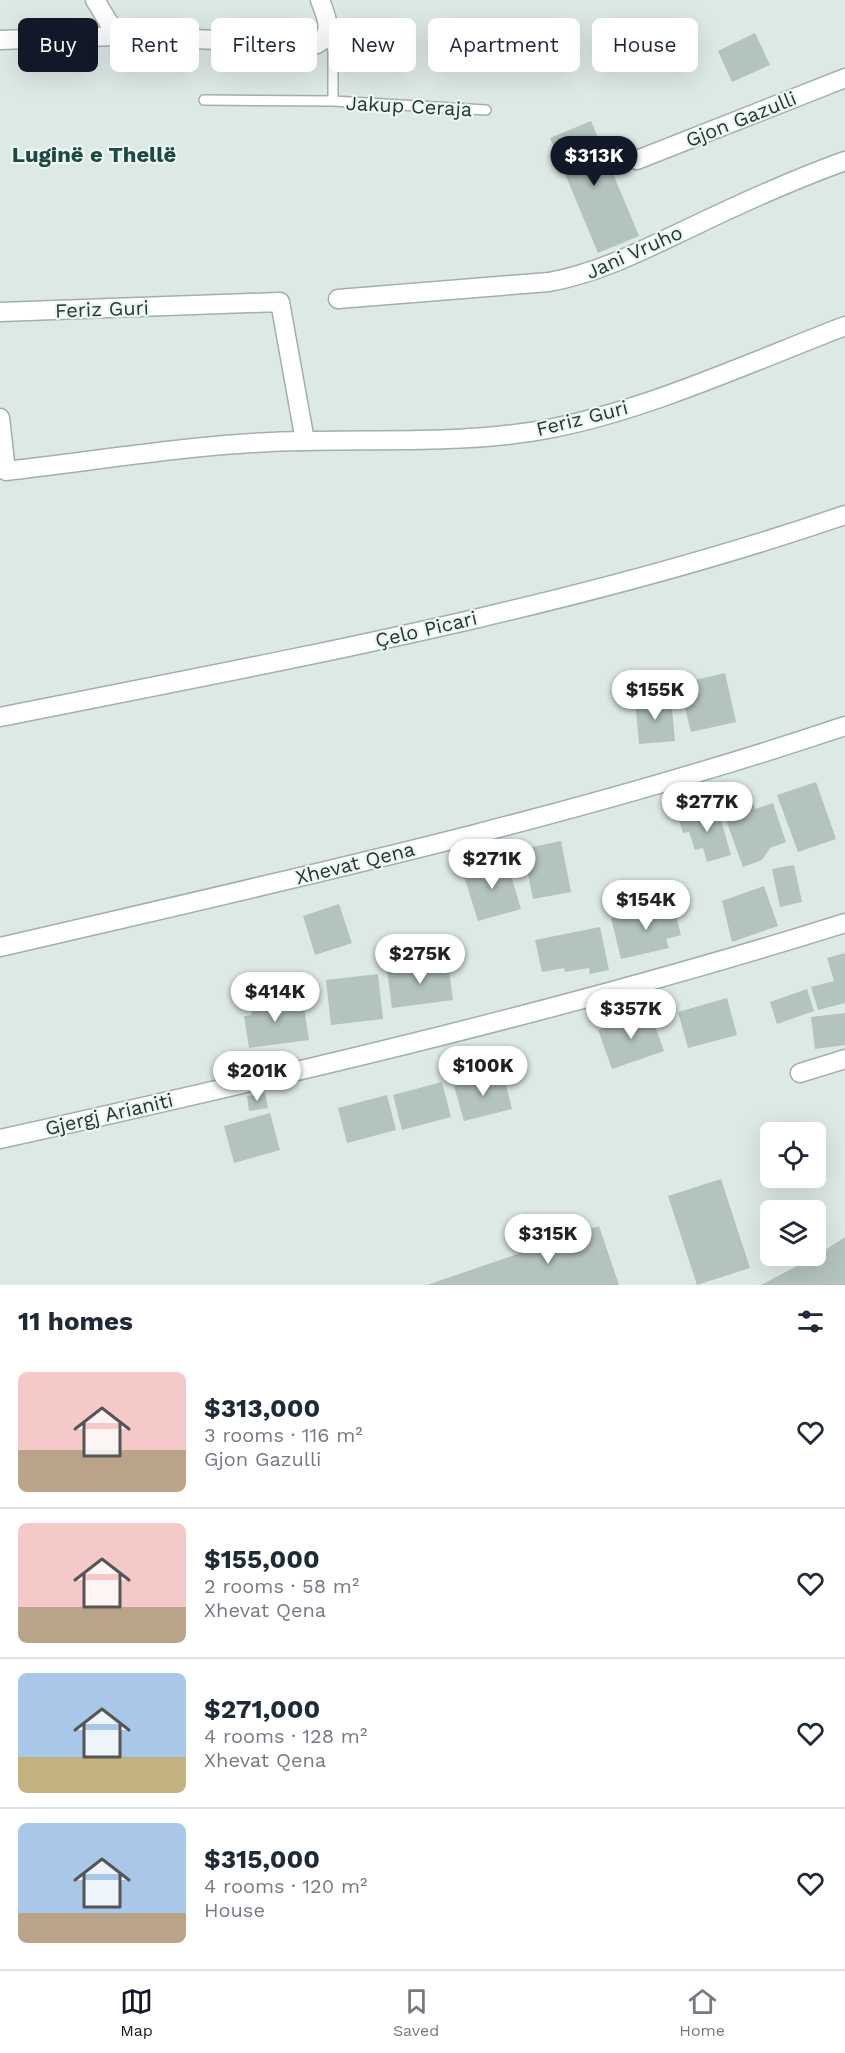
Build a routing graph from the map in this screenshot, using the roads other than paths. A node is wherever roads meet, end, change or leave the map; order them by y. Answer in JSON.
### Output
{"nodes":[{"id":1,"x":95,"y":0,"type":"edge"},
{"id":2,"x":320,"y":0,"type":"edge"},
{"id":3,"x":110,"y":25,"type":"edge"},
{"id":4,"x":328,"y":32,"type":"junction"},
{"id":5,"x":110,"y":36,"type":"edge"},
{"id":6,"x":0,"y":40,"type":"edge"},
{"id":7,"x":199,"y":40,"type":"edge"},
{"id":8,"x":845,"y":78,"type":"edge"},
{"id":9,"x":204,"y":100,"type":"dead end"},
{"id":10,"x":333,"y":101,"type":"junction"},
{"id":11,"x":486,"y":110,"type":"dead end"},
{"id":12,"x":637,"y":160,"type":"dead end"},
{"id":13,"x":845,"y":161,"type":"edge"},
{"id":14,"x":338,"y":299,"type":"dead end"},
{"id":15,"x":0,"y":312,"type":"edge"},
{"id":16,"x":845,"y":326,"type":"edge"},
{"id":17,"x":0,"y":418,"type":"edge"},
{"id":18,"x":305,"y":441,"type":"junction"},
{"id":19,"x":845,"y":515,"type":"edge"},
{"id":20,"x":0,"y":717,"type":"edge"},
{"id":21,"x":845,"y":726,"type":"edge"},
{"id":22,"x":845,"y":923,"type":"edge"},
{"id":23,"x":0,"y":946,"type":"edge"},
{"id":24,"x":845,"y":1059,"type":"edge"},
{"id":25,"x":800,"y":1073,"type":"dead end"},
{"id":26,"x":0,"y":1139,"type":"edge"}],
"edges":[{"from":1,"to":3,"type":"street"},
{"from":2,"to":4,"type":"street"},
{"from":4,"to":7,"type":"street"},
{"from":4,"to":10,"type":"lane","name":"Jakup Ceraja"},
{"from":5,"to":6,"type":"street"},
{"from":8,"to":12,"type":"street","name":"Gjon Gazulli"},
{"from":9,"to":10,"type":"lane","name":"Jakup Ceraja"},
{"from":10,"to":11,"type":"lane","name":"Jakup Ceraja"},
{"from":13,"to":14,"type":"street","name":"Jani Vruho"},
{"from":15,"to":18,"type":"street","name":"Feriz Guri"},
{"from":16,"to":18,"type":"street","name":"Feriz Guri"},
{"from":17,"to":18,"type":"street","name":"Feriz Guri"},
{"from":19,"to":20,"type":"street","name":"Çelo Picari"},
{"from":21,"to":23,"type":"street","name":"Xhevat Qena"},
{"from":22,"to":26,"type":"street","name":"Gjergj Arianiti"},
{"from":24,"to":25,"type":"street"}]}
